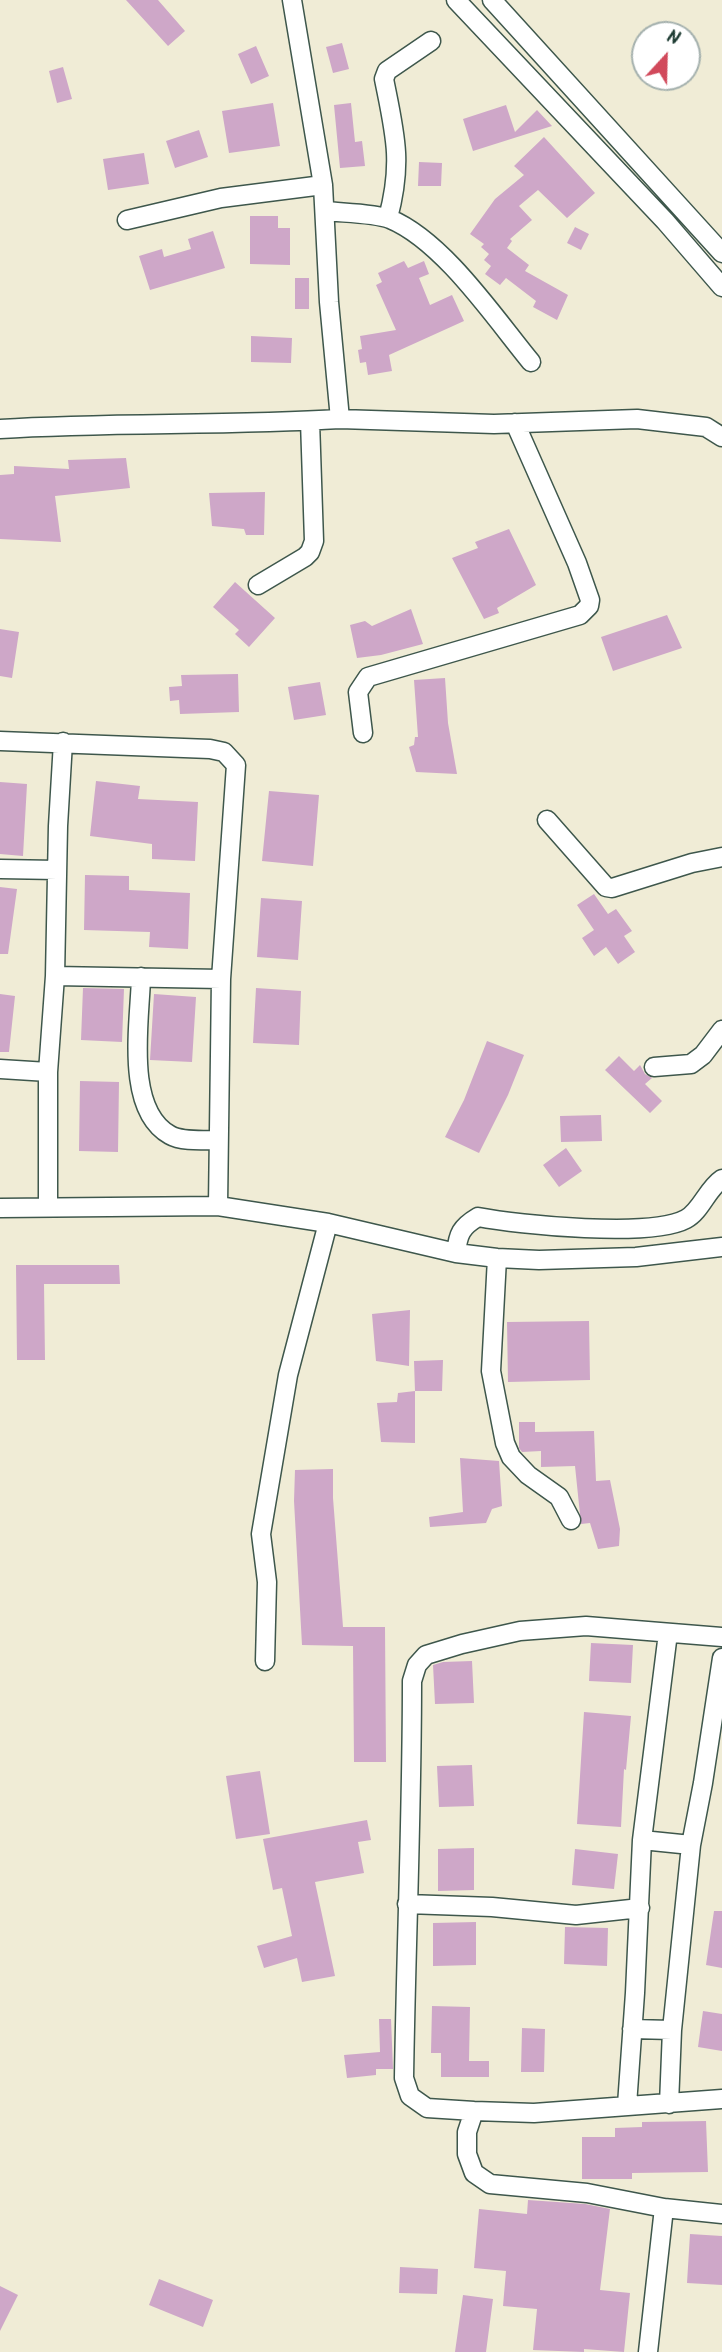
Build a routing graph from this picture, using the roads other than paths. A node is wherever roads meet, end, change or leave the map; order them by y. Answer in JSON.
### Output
{"nodes":[{"id":1,"x":292,"y":0,"type":"edge"},
{"id":2,"x":456,"y":0,"type":"edge"},
{"id":3,"x":492,"y":0,"type":"edge"},
{"id":4,"x":431,"y":41,"type":"dead end"},
{"id":5,"x":323,"y":185,"type":"junction"},
{"id":6,"x":326,"y":211,"type":"junction"},
{"id":7,"x":388,"y":218,"type":"junction"},
{"id":8,"x":127,"y":220,"type":"dead end"},
{"id":9,"x":722,"y":253,"type":"edge"},
{"id":10,"x":722,"y":287,"type":"edge"},
{"id":11,"x":531,"y":362,"type":"dead end"},
{"id":12,"x":340,"y":419,"type":"junction"},
{"id":13,"x":310,"y":421,"type":"junction"},
{"id":14,"x":515,"y":423,"type":"junction"},
{"id":15,"x":0,"y":429,"type":"edge"},
{"id":16,"x":722,"y":437,"type":"edge"},
{"id":17,"x":258,"y":585,"type":"dead end"},
{"id":18,"x":363,"y":733,"type":"dead end"},
{"id":19,"x":0,"y":741,"type":"edge"},
{"id":20,"x":64,"y":742,"type":"junction"},
{"id":21,"x":548,"y":820,"type":"dead end"},
{"id":22,"x":722,"y":858,"type":"edge"},
{"id":23,"x":0,"y":869,"type":"edge"},
{"id":24,"x":57,"y":870,"type":"junction"},
{"id":25,"x":55,"y":976,"type":"junction"},
{"id":26,"x":141,"y":977,"type":"junction"},
{"id":27,"x":221,"y":979,"type":"junction"},
{"id":28,"x":722,"y":1030,"type":"edge"},
{"id":29,"x":654,"y":1067,"type":"dead end"},
{"id":30,"x":0,"y":1069,"type":"edge"},
{"id":31,"x":48,"y":1072,"type":"junction"},
{"id":32,"x":218,"y":1140,"type":"junction"},
{"id":33,"x":722,"y":1179,"type":"edge"},
{"id":34,"x":48,"y":1206,"type":"junction"},
{"id":35,"x":218,"y":1206,"type":"junction"},
{"id":36,"x":0,"y":1208,"type":"edge"},
{"id":37,"x":328,"y":1223,"type":"junction"},
{"id":38,"x":722,"y":1247,"type":"edge"},
{"id":39,"x":456,"y":1253,"type":"junction"},
{"id":40,"x":497,"y":1258,"type":"junction"},
{"id":41,"x":572,"y":1520,"type":"dead end"},
{"id":42,"x":668,"y":1633,"type":"junction"},
{"id":43,"x":722,"y":1637,"type":"edge"},
{"id":44,"x":722,"y":1658,"type":"edge"},
{"id":45,"x":265,"y":1661,"type":"dead end"},
{"id":46,"x":642,"y":1840,"type":"junction"},
{"id":47,"x":691,"y":1845,"type":"junction"},
{"id":48,"x":407,"y":1904,"type":"junction"},
{"id":49,"x":640,"y":1908,"type":"junction"},
{"id":50,"x":632,"y":2029,"type":"junction"},
{"id":51,"x":672,"y":2030,"type":"junction"},
{"id":52,"x":722,"y":2099,"type":"edge"},
{"id":53,"x":670,"y":2104,"type":"junction"},
{"id":54,"x":627,"y":2105,"type":"junction"},
{"id":55,"x":474,"y":2111,"type":"junction"},
{"id":56,"x":664,"y":2208,"type":"junction"},
{"id":57,"x":722,"y":2214,"type":"edge"},
{"id":58,"x":648,"y":2352,"type":"edge"}],
"edges":[{"from":1,"to":5,"type":"street"},
{"from":2,"to":10,"type":"street"},
{"from":3,"to":9,"type":"street"},
{"from":4,"to":7,"type":"street"},
{"from":5,"to":6,"type":"street"},
{"from":5,"to":8,"type":"street"},
{"from":6,"to":7,"type":"street"},
{"from":6,"to":12,"type":"street"},
{"from":7,"to":11,"type":"street"},
{"from":12,"to":13,"type":"street"},
{"from":12,"to":14,"type":"street"},
{"from":13,"to":15,"type":"street"},
{"from":13,"to":17,"type":"street"},
{"from":14,"to":16,"type":"street"},
{"from":14,"to":18,"type":"street"},
{"from":19,"to":20,"type":"street"},
{"from":20,"to":24,"type":"street"},
{"from":20,"to":27,"type":"street"},
{"from":21,"to":22,"type":"street"},
{"from":23,"to":24,"type":"street"},
{"from":24,"to":25,"type":"street"},
{"from":25,"to":26,"type":"street"},
{"from":25,"to":31,"type":"street"},
{"from":26,"to":27,"type":"street"},
{"from":26,"to":32,"type":"street"},
{"from":27,"to":32,"type":"street"},
{"from":28,"to":29,"type":"street"},
{"from":30,"to":31,"type":"street"},
{"from":31,"to":34,"type":"street"},
{"from":32,"to":35,"type":"street"},
{"from":33,"to":39,"type":"street"},
{"from":34,"to":35,"type":"street"},
{"from":34,"to":36,"type":"street"},
{"from":35,"to":37,"type":"street"},
{"from":37,"to":39,"type":"street"},
{"from":37,"to":45,"type":"street"},
{"from":38,"to":40,"type":"street"},
{"from":39,"to":40,"type":"street"},
{"from":40,"to":41,"type":"street"},
{"from":42,"to":43,"type":"street"},
{"from":42,"to":46,"type":"street"},
{"from":42,"to":48,"type":"street"},
{"from":44,"to":47,"type":"street"},
{"from":46,"to":47,"type":"street"},
{"from":46,"to":49,"type":"street"},
{"from":47,"to":51,"type":"street"},
{"from":48,"to":49,"type":"street"},
{"from":48,"to":55,"type":"street"},
{"from":49,"to":50,"type":"street"},
{"from":50,"to":51,"type":"street"},
{"from":50,"to":54,"type":"street"},
{"from":51,"to":53,"type":"street"},
{"from":52,"to":53,"type":"street"},
{"from":53,"to":54,"type":"street"},
{"from":54,"to":55,"type":"street"},
{"from":55,"to":56,"type":"street"},
{"from":56,"to":57,"type":"street"},
{"from":56,"to":58,"type":"street"}]}
